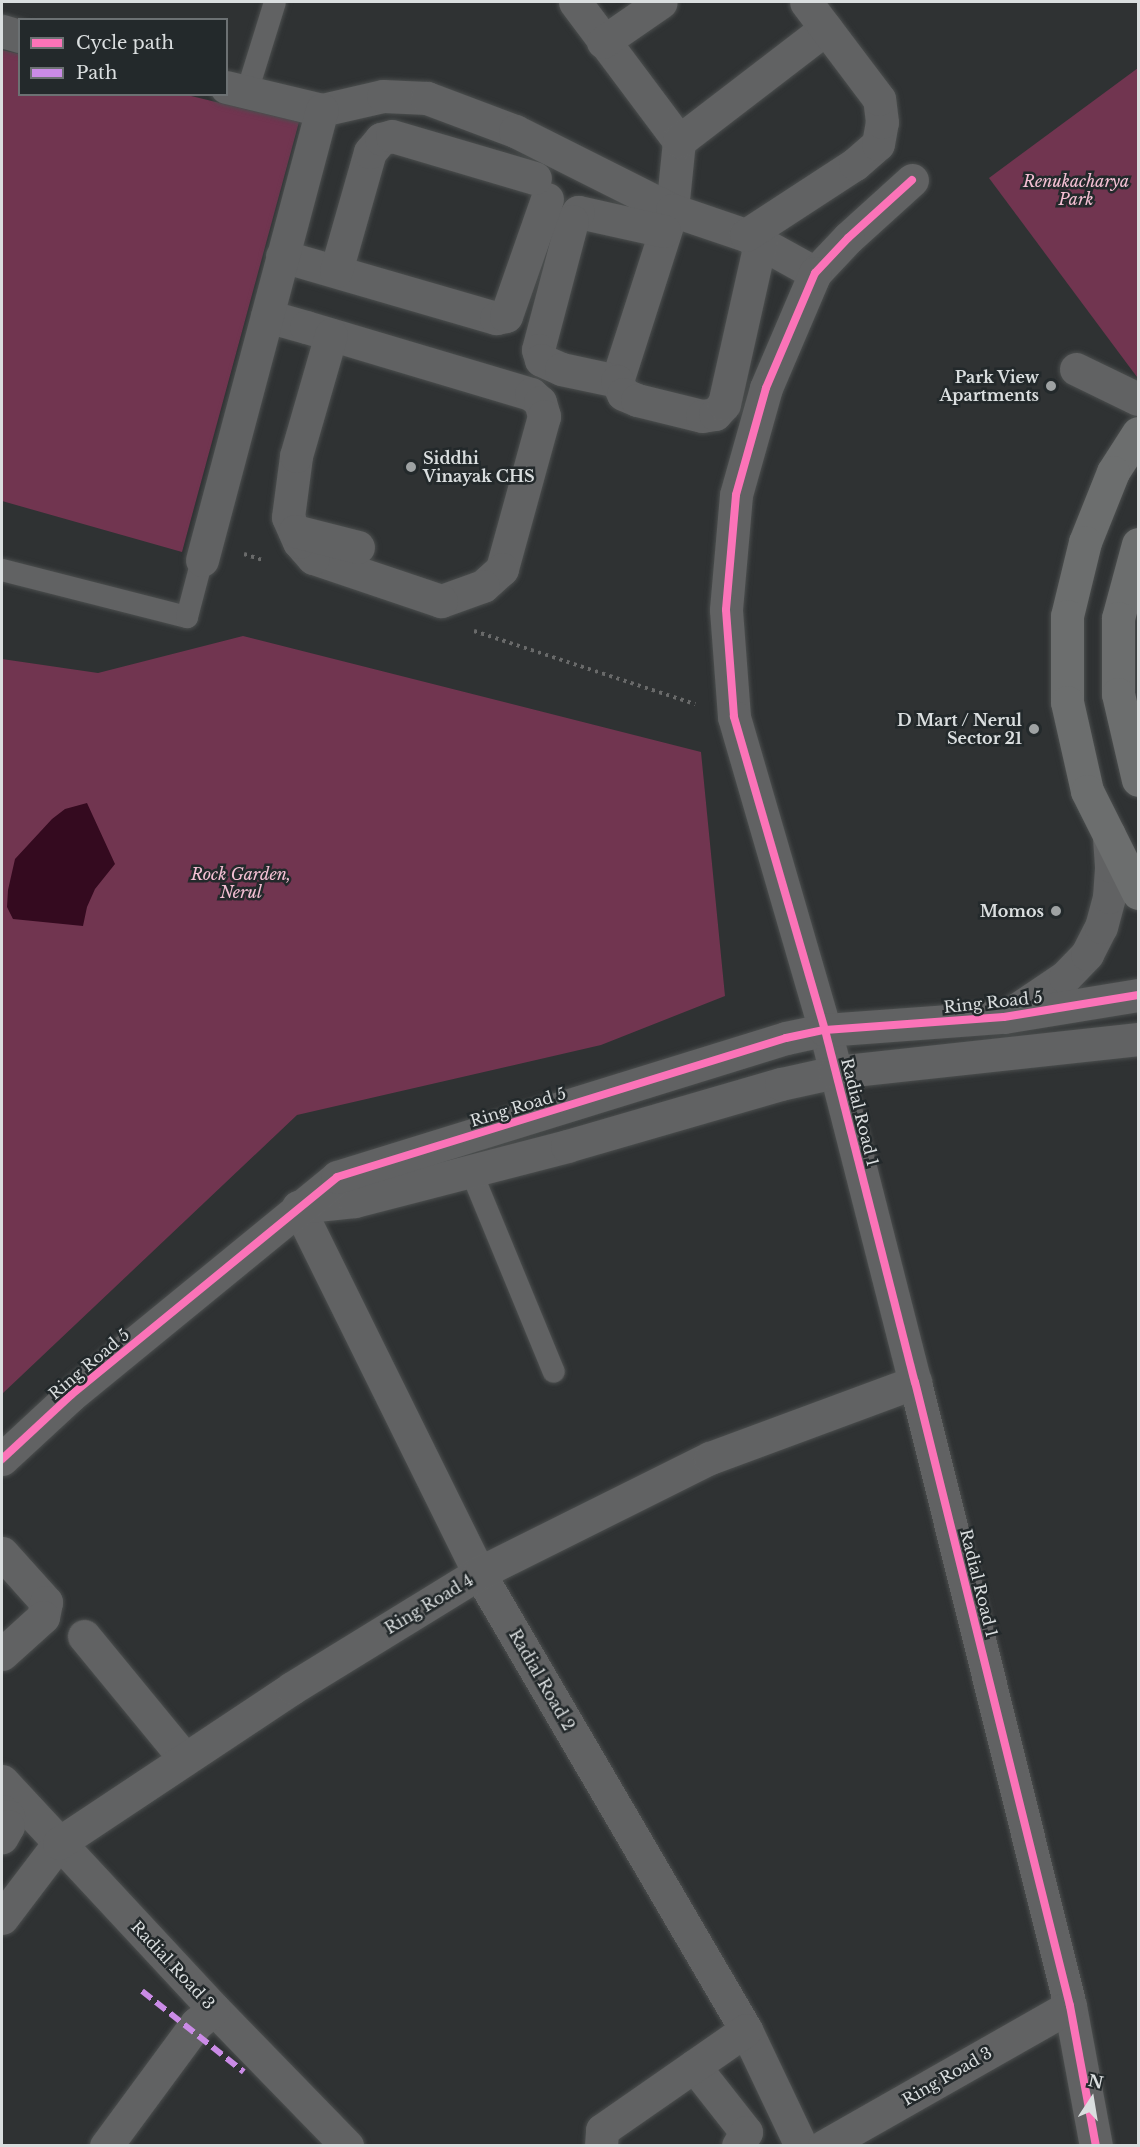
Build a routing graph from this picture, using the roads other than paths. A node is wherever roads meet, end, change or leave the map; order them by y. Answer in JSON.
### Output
{"nodes":[{"id":1,"x":275,"y":2,"type":"edge"},
{"id":2,"x":576,"y":2,"type":"edge"},
{"id":3,"x":660,"y":2,"type":"edge"},
{"id":4,"x":806,"y":2,"type":"edge"},
{"id":5,"x":826,"y":28,"type":"junction"},
{"id":6,"x":2,"y":31,"type":"edge"},
{"id":7,"x":18,"y":35,"type":"edge"},
{"id":8,"x":603,"y":42,"type":"junction"},
{"id":9,"x":237,"y":89,"type":"edge"},
{"id":10,"x":322,"y":110,"type":"junction"},
{"id":11,"x":679,"y":141,"type":"junction"},
{"id":12,"x":912,"y":180,"type":"dead end"},
{"id":13,"x":668,"y":221,"type":"junction"},
{"id":14,"x":753,"y":239,"type":"junction"},
{"id":15,"x":282,"y":256,"type":"junction"},
{"id":16,"x":336,"y":271,"type":"junction"},
{"id":17,"x":815,"y":273,"type":"junction"},
{"id":18,"x":267,"y":316,"type":"junction"},
{"id":19,"x":331,"y":335,"type":"junction"},
{"id":20,"x":1076,"y":369,"type":"dead end"},
{"id":21,"x":617,"y":381,"type":"junction"},
{"id":22,"x":1138,"y":399,"type":"edge"},
{"id":23,"x":1138,"y":433,"type":"edge"},
{"id":24,"x":295,"y":531,"type":"junction"},
{"id":25,"x":1138,"y":544,"type":"edge"},
{"id":26,"x":358,"y":548,"type":"dead end"},
{"id":27,"x":202,"y":560,"type":"joint"},
{"id":28,"x":2,"y":570,"type":"edge"},
{"id":29,"x":1138,"y":780,"type":"edge"},
{"id":30,"x":1109,"y":834,"type":"junction"},
{"id":31,"x":1138,"y":892,"type":"edge"},
{"id":32,"x":1138,"y":995,"type":"edge"},
{"id":33,"x":1005,"y":1017,"type":"junction"},
{"id":34,"x":825,"y":1030,"type":"junction"},
{"id":35,"x":1138,"y":1039,"type":"edge"},
{"id":36,"x":836,"y":1072,"type":"junction"},
{"id":37,"x":460,"y":1139,"type":"junction"},
{"id":38,"x":471,"y":1171,"type":"junction"},
{"id":39,"x":298,"y":1207,"type":"junction"},
{"id":40,"x":554,"y":1372,"type":"dead end"},
{"id":41,"x":915,"y":1382,"type":"junction"},
{"id":42,"x":2,"y":1459,"type":"edge"},
{"id":43,"x":2,"y":1553,"type":"edge"},
{"id":44,"x":479,"y":1573,"type":"junction"},
{"id":45,"x":84,"y":1636,"type":"dead end"},
{"id":46,"x":2,"y":1668,"type":"edge"},
{"id":47,"x":185,"y":1759,"type":"junction"},
{"id":48,"x":2,"y":1781,"type":"edge"},
{"id":49,"x":2,"y":1811,"type":"edge"},
{"id":50,"x":2,"y":1837,"type":"edge"},
{"id":51,"x":59,"y":1843,"type":"junction"},
{"id":52,"x":2,"y":1918,"type":"edge"},
{"id":53,"x":1070,"y":2006,"type":"junction"},
{"id":54,"x":214,"y":2009,"type":"junction"},
{"id":55,"x":746,"y":2030,"type":"junction"},
{"id":56,"x":694,"y":2066,"type":"junction"},
{"id":57,"x":747,"y":2141,"type":"edge"},
{"id":58,"x":106,"y":2145,"type":"edge"},
{"id":59,"x":344,"y":2145,"type":"edge"},
{"id":60,"x":601,"y":2145,"type":"edge"},
{"id":61,"x":801,"y":2145,"type":"edge"},
{"id":62,"x":824,"y":2145,"type":"edge"},
{"id":63,"x":1096,"y":2145,"type":"edge"}],
"edges":[{"from":1,"to":9,"type":"lane"},
{"from":2,"to":8,"type":"street"},
{"from":3,"to":8,"type":"street"},
{"from":4,"to":5,"type":"street"},
{"from":5,"to":11,"type":"street"},
{"from":5,"to":14,"type":"street"},
{"from":6,"to":7,"type":"street"},
{"from":8,"to":11,"type":"street"},
{"from":9,"to":10,"type":"street"},
{"from":10,"to":13,"type":"street"},
{"from":10,"to":15,"type":"street"},
{"from":11,"to":13,"type":"street"},
{"from":12,"to":17,"type":"street"},
{"from":13,"to":14,"type":"street"},
{"from":13,"to":21,"type":"street"},
{"from":13,"to":21,"type":"street"},
{"from":14,"to":17,"type":"street"},
{"from":14,"to":21,"type":"street"},
{"from":15,"to":16,"type":"street"},
{"from":15,"to":18,"type":"street"},
{"from":16,"to":16,"type":"street"},
{"from":17,"to":34,"type":"street","name":"Radial Road 1"},
{"from":18,"to":19,"type":"street"},
{"from":18,"to":27,"type":"street"},
{"from":19,"to":24,"type":"street"},
{"from":19,"to":24,"type":"street"},
{"from":20,"to":22,"type":"street"},
{"from":23,"to":30,"type":"street"},
{"from":24,"to":26,"type":"street"},
{"from":25,"to":29,"type":"street"},
{"from":27,"to":28,"type":"lane"},
{"from":30,"to":31,"type":"street"},
{"from":30,"to":33,"type":"street"},
{"from":32,"to":33,"type":"street","name":"Ring Road 5"},
{"from":33,"to":34,"type":"street","name":"Ring Road 5"},
{"from":34,"to":36,"type":"street","name":"Radial Road 1"},
{"from":34,"to":37,"type":"street","name":"Ring Road 5"},
{"from":35,"to":36,"type":"street"},
{"from":36,"to":38,"type":"street"},
{"from":36,"to":41,"type":"street","name":"Radial Road 1"},
{"from":37,"to":38,"type":"street"},
{"from":37,"to":39,"type":"street","name":"Ring Road 5"},
{"from":38,"to":39,"type":"street"},
{"from":38,"to":40,"type":"lane"},
{"from":39,"to":42,"type":"street","name":"Ring Road 5"},
{"from":39,"to":44,"type":"street","name":"Radial Road 2"},
{"from":41,"to":44,"type":"street","name":"Ring Road 4"},
{"from":41,"to":53,"type":"street","name":"Radial Road 1"},
{"from":43,"to":46,"type":"street"},
{"from":44,"to":47,"type":"street","name":"Ring Road 4"},
{"from":44,"to":55,"type":"street","name":"Radial Road 2"},
{"from":45,"to":47,"type":"street"},
{"from":47,"to":51,"type":"street","name":"Ring Road 4"},
{"from":48,"to":51,"type":"street","name":"Radial Road 3"},
{"from":49,"to":50,"type":"street"},
{"from":51,"to":52,"type":"street","name":"Ring Road 4"},
{"from":51,"to":54,"type":"street","name":"Radial Road 3"},
{"from":53,"to":62,"type":"street","name":"Ring Road 3"},
{"from":53,"to":63,"type":"street","name":"Radial Road 1"},
{"from":54,"to":58,"type":"street"},
{"from":54,"to":59,"type":"street","name":"Radial Road 3"},
{"from":55,"to":56,"type":"street"},
{"from":55,"to":61,"type":"street","name":"Radial Road 2"},
{"from":56,"to":57,"type":"street"},
{"from":56,"to":60,"type":"street"}]}
